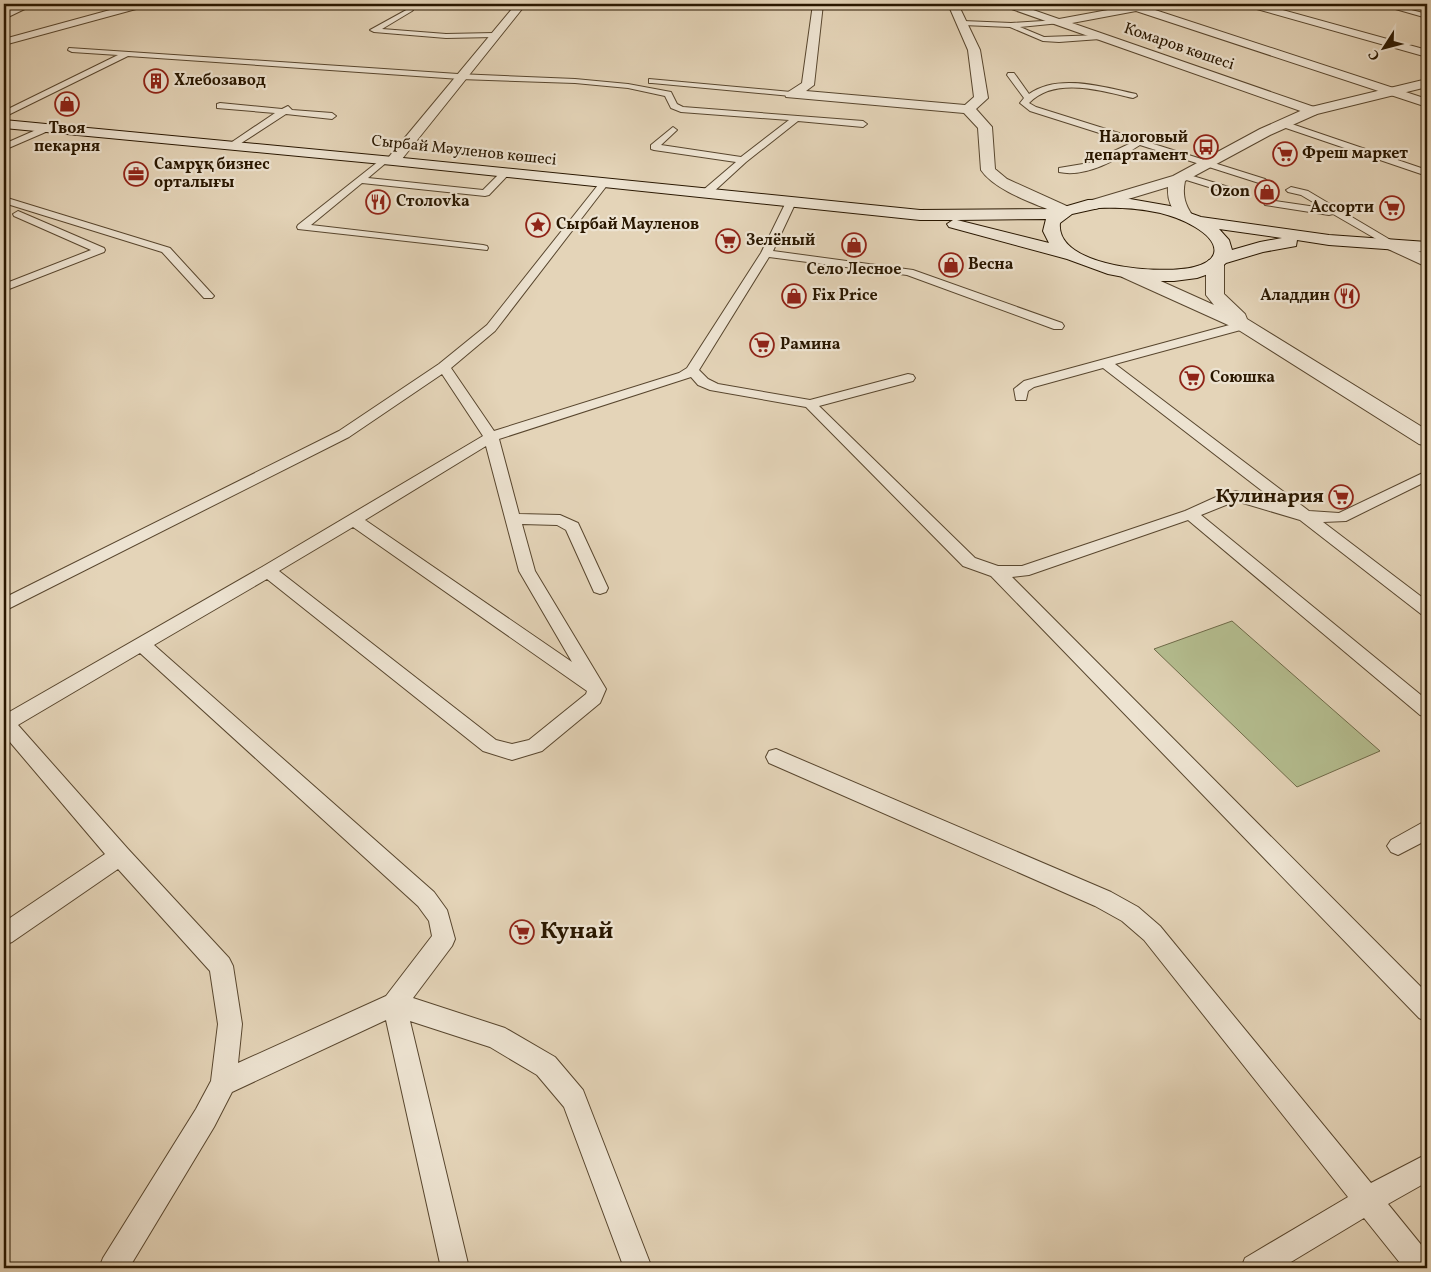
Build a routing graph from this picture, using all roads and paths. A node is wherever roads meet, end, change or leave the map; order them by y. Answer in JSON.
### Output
{"nodes":[{"id":1,"x":30,"y":4,"type":"edge"},
{"id":2,"x":143,"y":4,"type":"edge"},
{"id":3,"x":521,"y":4,"type":"edge"},
{"id":4,"x":818,"y":4,"type":"edge"},
{"id":5,"x":953,"y":4,"type":"edge"},
{"id":6,"x":1007,"y":4,"type":"edge"},
{"id":7,"x":1158,"y":4,"type":"edge"},
{"id":8,"x":1250,"y":4,"type":"edge"},
{"id":9,"x":1381,"y":4,"type":"edge"},
{"id":10,"x":1131,"y":6,"type":"edge"},
{"id":11,"x":4,"y":9,"type":"edge"},
{"id":12,"x":17,"y":10,"type":"junction"},
{"id":13,"x":410,"y":10,"type":"dead end"},
{"id":14,"x":4,"y":16,"type":"edge"},
{"id":15,"x":1427,"y":16,"type":"edge"},
{"id":16,"x":1058,"y":22,"type":"junction"},
{"id":17,"x":963,"y":23,"type":"junction"},
{"id":18,"x":1011,"y":25,"type":"junction"},
{"id":19,"x":494,"y":35,"type":"junction"},
{"id":20,"x":1100,"y":37,"type":"junction"},
{"id":21,"x":4,"y":42,"type":"edge"},
{"id":22,"x":72,"y":50,"type":"dead end"},
{"id":23,"x":128,"y":54,"type":"junction"},
{"id":24,"x":1427,"y":54,"type":"edge"},
{"id":25,"x":1011,"y":75,"type":"dead end"},
{"id":26,"x":461,"y":76,"type":"junction"},
{"id":27,"x":575,"y":81,"type":"junction"},
{"id":28,"x":1427,"y":83,"type":"edge"},
{"id":29,"x":1392,"y":91,"type":"junction"},
{"id":30,"x":791,"y":94,"type":"junction"},
{"id":31,"x":1133,"y":96,"type":"dead end"},
{"id":32,"x":1027,"y":98,"type":"junction"},
{"id":33,"x":296,"y":103,"type":"dead end"},
{"id":34,"x":1427,"y":103,"type":"edge"},
{"id":35,"x":220,"y":106,"type":"dead end"},
{"id":36,"x":968,"y":109,"type":"junction"},
{"id":37,"x":284,"y":112,"type":"junction"},
{"id":38,"x":1312,"y":112,"type":"junction"},
{"id":39,"x":4,"y":114,"type":"edge"},
{"id":40,"x":332,"y":116,"type":"dead end"},
{"id":41,"x":796,"y":119,"type":"junction"},
{"id":42,"x":4,"y":124,"type":"edge"},
{"id":43,"x":863,"y":124,"type":"dead end"},
{"id":44,"x":1283,"y":124,"type":"junction"},
{"id":45,"x":45,"y":128,"type":"junction"},
{"id":46,"x":673,"y":130,"type":"dead end"},
{"id":47,"x":1140,"y":142,"type":"junction"},
{"id":48,"x":232,"y":146,"type":"junction"},
{"id":49,"x":4,"y":147,"type":"edge"},
{"id":50,"x":743,"y":160,"type":"junction"},
{"id":51,"x":389,"y":161,"type":"junction"},
{"id":52,"x":1206,"y":164,"type":"junction"},
{"id":53,"x":1062,"y":170,"type":"dead end"},
{"id":54,"x":506,"y":172,"type":"junction"},
{"id":55,"x":1425,"y":172,"type":"edge"},
{"id":56,"x":1180,"y":178,"type":"junction"},
{"id":57,"x":360,"y":180,"type":"junction"},
{"id":58,"x":1262,"y":181,"type":"dead end"},
{"id":59,"x":605,"y":182,"type":"junction"},
{"id":60,"x":1291,"y":190,"type":"dead end"},
{"id":61,"x":706,"y":193,"type":"junction"},
{"id":62,"x":1241,"y":194,"type":"dead end"},
{"id":63,"x":4,"y":200,"type":"edge"},
{"id":64,"x":791,"y":202,"type":"junction"},
{"id":65,"x":1269,"y":203,"type":"dead end"},
{"id":66,"x":1095,"y":204,"type":"junction"},
{"id":67,"x":4,"y":208,"type":"edge"},
{"id":68,"x":1062,"y":213,"type":"junction"},
{"id":69,"x":1337,"y":213,"type":"junction"},
{"id":70,"x":920,"y":215,"type":"junction"},
{"id":71,"x":1191,"y":218,"type":"junction"},
{"id":72,"x":1329,"y":240,"type":"junction"},
{"id":73,"x":1394,"y":245,"type":"junction"},
{"id":74,"x":1427,"y":247,"type":"edge"},
{"id":75,"x":484,"y":248,"type":"dead end"},
{"id":76,"x":766,"y":253,"type":"junction"},
{"id":77,"x":1074,"y":256,"type":"junction"},
{"id":78,"x":1218,"y":262,"type":"junction"},
{"id":79,"x":1427,"y":262,"type":"edge"},
{"id":80,"x":1128,"y":273,"type":"junction"},
{"id":81,"x":4,"y":288,"type":"edge"},
{"id":82,"x":208,"y":296,"type":"dead end"},
{"id":83,"x":1244,"y":325,"type":"junction"},
{"id":84,"x":1058,"y":326,"type":"dead end"},
{"id":85,"x":1105,"y":363,"type":"junction"},
{"id":86,"x":444,"y":366,"type":"junction"},
{"id":87,"x":692,"y":371,"type":"junction"},
{"id":88,"x":908,"y":378,"type":"dead end"},
{"id":89,"x":1021,"y":397,"type":"dead end"},
{"id":90,"x":810,"y":404,"type":"junction"},
{"id":91,"x":491,"y":436,"type":"junction"},
{"id":92,"x":1427,"y":439,"type":"edge"},
{"id":93,"x":1427,"y":475,"type":"edge"},
{"id":94,"x":1190,"y":514,"type":"junction"},
{"id":95,"x":1302,"y":516,"type":"junction"},
{"id":96,"x":353,"y":519,"type":"junction"},
{"id":97,"x":514,"y":519,"type":"junction"},
{"id":98,"x":268,"y":570,"type":"junction"},
{"id":99,"x":997,"y":572,"type":"junction"},
{"id":100,"x":600,"y":588,"type":"dead end"},
{"id":101,"x":4,"y":605,"type":"edge"},
{"id":102,"x":1427,"y":610,"type":"edge"},
{"id":103,"x":142,"y":644,"type":"junction"},
{"id":104,"x":597,"y":689,"type":"junction"},
{"id":105,"x":1427,"y":710,"type":"edge"},
{"id":106,"x":5,"y":722,"type":"edge"},
{"id":107,"x":776,"y":757,"type":"dead end"},
{"id":108,"x":1427,"y":829,"type":"edge"},
{"id":109,"x":1398,"y":846,"type":"dead end"},
{"id":110,"x":120,"y":856,"type":"junction"},
{"id":111,"x":4,"y":935,"type":"edge"},
{"id":112,"x":394,"y":1004,"type":"junction"},
{"id":113,"x":1427,"y":1010,"type":"edge"},
{"id":114,"x":223,"y":1083,"type":"junction"},
{"id":115,"x":1427,"y":1167,"type":"edge"},
{"id":116,"x":1368,"y":1200,"type":"junction"},
{"id":117,"x":113,"y":1268,"type":"edge"},
{"id":118,"x":455,"y":1268,"type":"edge"},
{"id":119,"x":638,"y":1268,"type":"edge"},
{"id":120,"x":1255,"y":1268,"type":"edge"},
{"id":121,"x":1422,"y":1268,"type":"edge"}],
"edges":[{"from":1,"to":12,"type":"street"},
{"from":2,"to":21,"type":"street"},
{"from":3,"to":19,"type":"street"},
{"from":4,"to":30,"type":"street"},
{"from":5,"to":17,"type":"street"},
{"from":6,"to":16,"type":"street","name":"Комаров көшесі"},
{"from":7,"to":10,"type":"street"},
{"from":8,"to":24,"type":"street"},
{"from":9,"to":15,"type":"lane"},
{"from":10,"to":16,"type":"street"},
{"from":10,"to":29,"type":"street"},
{"from":11,"to":12,"type":"lane"},
{"from":12,"to":14,"type":"street"},
{"from":13,"to":19,"type":"lane"},
{"from":16,"to":18,"type":"lane"},
{"from":16,"to":20,"type":"street","name":"Комаров көшесі"},
{"from":17,"to":18,"type":"lane"},
{"from":17,"to":36,"type":"street"},
{"from":18,"to":20,"type":"lane"},
{"from":19,"to":26,"type":"street"},
{"from":20,"to":38,"type":"street","name":"Комаров көшесі"},
{"from":22,"to":23,"type":"lane"},
{"from":23,"to":26,"type":"lane"},
{"from":23,"to":39,"type":"lane"},
{"from":25,"to":32,"type":"lane"},
{"from":26,"to":27,"type":"lane"},
{"from":26,"to":51,"type":"street"},
{"from":27,"to":30,"type":"lane"},
{"from":27,"to":41,"type":"lane"},
{"from":28,"to":29,"type":"street"},
{"from":29,"to":34,"type":"street"},
{"from":29,"to":38,"type":"street"},
{"from":30,"to":36,"type":"street"},
{"from":31,"to":32,"type":"lane"},
{"from":32,"to":47,"type":"lane"},
{"from":33,"to":37,"type":"lane"},
{"from":35,"to":37,"type":"lane"},
{"from":36,"to":68,"type":"street"},
{"from":37,"to":40,"type":"lane"},
{"from":37,"to":48,"type":"lane"},
{"from":38,"to":44,"type":"street"},
{"from":41,"to":43,"type":"lane"},
{"from":41,"to":50,"type":"lane"},
{"from":42,"to":45,"type":"street","name":"Сырбай Мәуленов көшесі"},
{"from":44,"to":52,"type":"street"},
{"from":44,"to":55,"type":"lane"},
{"from":45,"to":48,"type":"street","name":"Сырбай Мәуленов көшесі"},
{"from":45,"to":49,"type":"lane"},
{"from":46,"to":50,"type":"lane"},
{"from":47,"to":52,"type":"lane"},
{"from":47,"to":53,"type":"lane"},
{"from":48,"to":51,"type":"street","name":"Сырбай Мәуленов көшесі"},
{"from":50,"to":61,"type":"lane"},
{"from":51,"to":54,"type":"street","name":"Сырбай Мәуленов көшесі"},
{"from":51,"to":57,"type":"lane"},
{"from":52,"to":56,"type":"street"},
{"from":52,"to":58,"type":"lane"},
{"from":54,"to":57,"type":"lane"},
{"from":54,"to":59,"type":"street","name":"Сырбай Мәуленов көшесі"},
{"from":56,"to":62,"type":"lane"},
{"from":56,"to":66,"type":"street"},
{"from":56,"to":71,"type":"street"},
{"from":57,"to":75,"type":"lane"},
{"from":59,"to":61,"type":"street","name":"Сырбай Мәуленов көшесі"},
{"from":59,"to":86,"type":"lane"},
{"from":60,"to":69,"type":"lane"},
{"from":61,"to":64,"type":"street","name":"Сырбай Мәуленов көшесі"},
{"from":63,"to":82,"type":"lane"},
{"from":64,"to":70,"type":"street","name":"Сырбай Мәуленов көшесі"},
{"from":64,"to":76,"type":"lane"},
{"from":65,"to":69,"type":"lane"},
{"from":66,"to":68,"type":"street"},
{"from":66,"to":71,"type":"street"},
{"from":67,"to":81,"type":"lane"},
{"from":68,"to":70,"type":"street"},
{"from":68,"to":77,"type":"street"},
{"from":69,"to":73,"type":"lane"},
{"from":70,"to":77,"type":"street"},
{"from":71,"to":72,"type":"street"},
{"from":71,"to":78,"type":"street"},
{"from":72,"to":73,"type":"street"},
{"from":72,"to":78,"type":"street"},
{"from":73,"to":74,"type":"street"},
{"from":73,"to":79,"type":"street"},
{"from":76,"to":84,"type":"lane"},
{"from":76,"to":87,"type":"lane"},
{"from":77,"to":80,"type":"street"},
{"from":78,"to":80,"type":"street"},
{"from":78,"to":83,"type":"street"},
{"from":80,"to":83,"type":"street"},
{"from":83,"to":85,"type":"lane"},
{"from":83,"to":92,"type":"street"},
{"from":85,"to":89,"type":"lane"},
{"from":85,"to":95,"type":"lane"},
{"from":86,"to":91,"type":"lane"},
{"from":86,"to":101,"type":"lane"},
{"from":87,"to":90,"type":"lane"},
{"from":87,"to":91,"type":"lane"},
{"from":88,"to":90,"type":"lane"},
{"from":90,"to":99,"type":"lane"},
{"from":91,"to":96,"type":"lane"},
{"from":91,"to":97,"type":"lane"},
{"from":93,"to":95,"type":"lane"},
{"from":94,"to":95,"type":"lane"},
{"from":94,"to":99,"type":"lane"},
{"from":94,"to":105,"type":"lane"},
{"from":95,"to":102,"type":"lane"},
{"from":96,"to":98,"type":"lane"},
{"from":96,"to":104,"type":"lane"},
{"from":97,"to":100,"type":"lane"},
{"from":97,"to":104,"type":"lane"},
{"from":98,"to":103,"type":"lane"},
{"from":98,"to":104,"type":"lane"},
{"from":99,"to":113,"type":"lane"},
{"from":103,"to":106,"type":"lane"},
{"from":103,"to":112,"type":"lane"},
{"from":106,"to":110,"type":"lane"},
{"from":107,"to":116,"type":"lane"},
{"from":108,"to":109,"type":"lane"},
{"from":110,"to":111,"type":"lane"},
{"from":110,"to":114,"type":"lane"},
{"from":112,"to":114,"type":"lane"},
{"from":112,"to":118,"type":"lane"},
{"from":112,"to":119,"type":"lane"},
{"from":114,"to":117,"type":"lane"},
{"from":115,"to":116,"type":"lane"},
{"from":116,"to":120,"type":"lane"},
{"from":116,"to":121,"type":"lane"}]}
